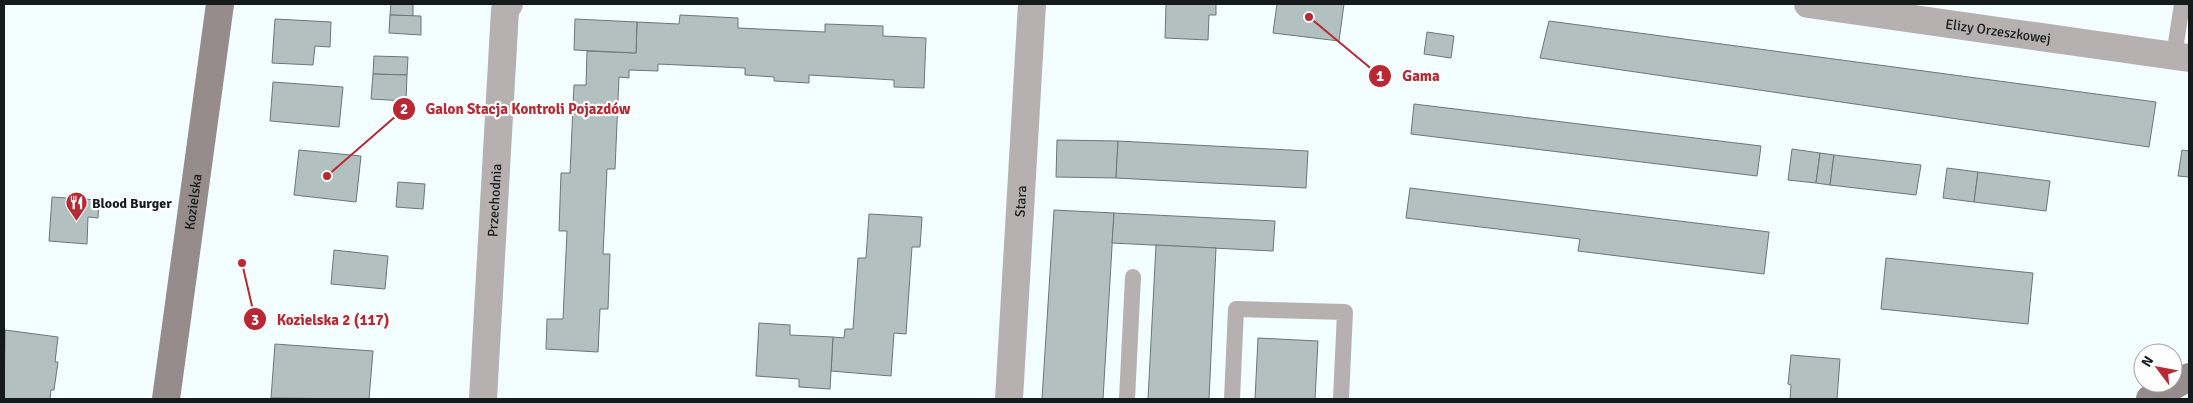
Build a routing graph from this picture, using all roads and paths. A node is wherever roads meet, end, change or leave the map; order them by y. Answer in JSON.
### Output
{"nodes":[{"id":1,"x":220,"y":4,"type":"edge"},
{"id":2,"x":508,"y":4,"type":"edge"},
{"id":3,"x":1032,"y":4,"type":"edge"},
{"id":4,"x":1808,"y":4,"type":"edge"},
{"id":5,"x":2182,"y":4,"type":"edge"},
{"id":6,"x":2182,"y":57,"type":"edge"},
{"id":7,"x":1133,"y":277,"type":"dead end"},
{"id":8,"x":2189,"y":377,"type":"edge"},
{"id":9,"x":166,"y":399,"type":"edge"},
{"id":10,"x":483,"y":399,"type":"edge"},
{"id":11,"x":1009,"y":399,"type":"edge"},
{"id":12,"x":1127,"y":399,"type":"edge"},
{"id":13,"x":1232,"y":399,"type":"edge"},
{"id":14,"x":1341,"y":399,"type":"edge"},
{"id":15,"x":2150,"y":399,"type":"edge"}],
"edges":[{"from":1,"to":9,"type":"main road","name":"Kozielska"},
{"from":2,"to":10,"type":"street","name":"Przechodnia"},
{"from":3,"to":11,"type":"street","name":"Stara"},
{"from":4,"to":6,"type":"street","name":"Elizy Orzeszkowej"},
{"from":5,"to":6,"type":"lane"},
{"from":7,"to":12,"type":"lane"},
{"from":8,"to":15,"type":"main road"},
{"from":13,"to":14,"type":"lane"}]}
